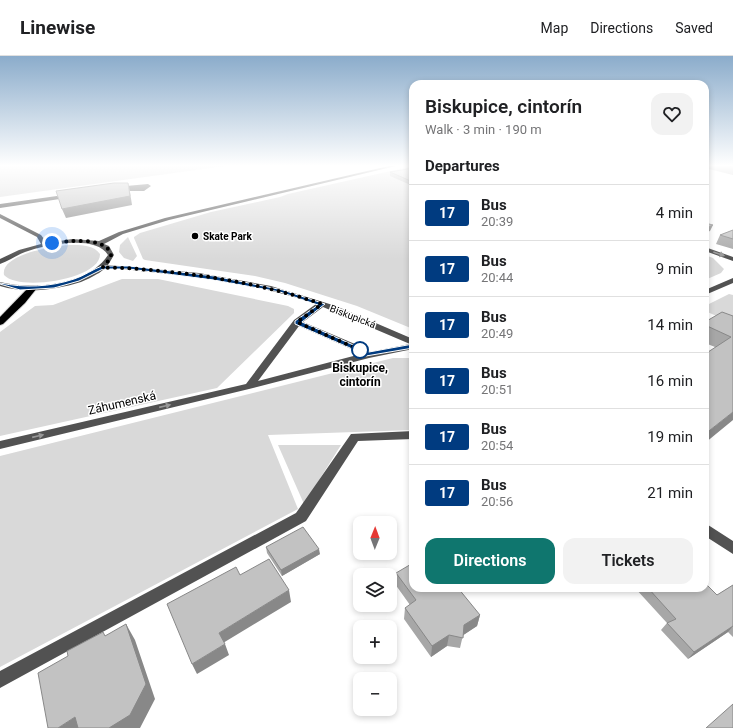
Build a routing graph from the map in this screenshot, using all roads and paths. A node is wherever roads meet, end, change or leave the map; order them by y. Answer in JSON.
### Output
{"nodes":[{"id":1,"x":67,"y":196,"type":"edge"},
{"id":2,"x":277,"y":196,"type":"edge"},
{"id":3,"x":0,"y":206,"type":"edge"},
{"id":4,"x":0,"y":216,"type":"edge"},
{"id":5,"x":99,"y":244,"type":"junction"},
{"id":6,"x":45,"y":245,"type":"junction"},
{"id":7,"x":709,"y":251,"type":"edge"},
{"id":8,"x":733,"y":259,"type":"edge"},
{"id":9,"x":0,"y":262,"type":"edge"},
{"id":10,"x":102,"y":268,"type":"junction"},
{"id":11,"x":733,"y":280,"type":"edge"},
{"id":12,"x":0,"y":284,"type":"edge"},
{"id":13,"x":33,"y":288,"type":"junction"},
{"id":14,"x":709,"y":291,"type":"edge"},
{"id":15,"x":322,"y":304,"type":"junction"},
{"id":16,"x":0,"y":322,"type":"edge"},
{"id":17,"x":297,"y":322,"type":"junction"},
{"id":18,"x":409,"y":340,"type":"edge"},
{"id":19,"x":409,"y":347,"type":"edge"},
{"id":20,"x":368,"y":355,"type":"junction"},
{"id":21,"x":249,"y":386,"type":"junction"},
{"id":22,"x":409,"y":435,"type":"edge"},
{"id":23,"x":0,"y":445,"type":"edge"},
{"id":24,"x":709,"y":532,"type":"edge"},
{"id":25,"x":733,"y":548,"type":"edge"},
{"id":26,"x":0,"y":680,"type":"edge"}],
"edges":[{"from":1,"to":3,"type":"street"},
{"from":2,"to":5,"type":"street"},
{"from":4,"to":6,"type":"street"},
{"from":5,"to":6,"type":"street"},
{"from":5,"to":10,"type":"street"},
{"from":6,"to":9,"type":"street"},
{"from":7,"to":8,"type":"street","one_way":true},
{"from":10,"to":13,"type":"street","name":"Biskupická"},
{"from":10,"to":15,"type":"street","name":"Biskupická"},
{"from":11,"to":14,"type":"street"},
{"from":12,"to":13,"type":"street","name":"Biskupická"},
{"from":13,"to":16,"type":"main road"},
{"from":15,"to":17,"type":"street"},
{"from":15,"to":18,"type":"street","name":"Biskupická"},
{"from":17,"to":20,"type":"street"},
{"from":17,"to":21,"type":"street"},
{"from":19,"to":20,"type":"street","name":"Záhumenská"},
{"from":20,"to":21,"type":"street","name":"Záhumenská"},
{"from":23,"to":21,"type":"street","name":"Záhumenská","one_way":true},
{"from":22,"to":26,"type":"street"},
{"from":24,"to":25,"type":"street"}]}
